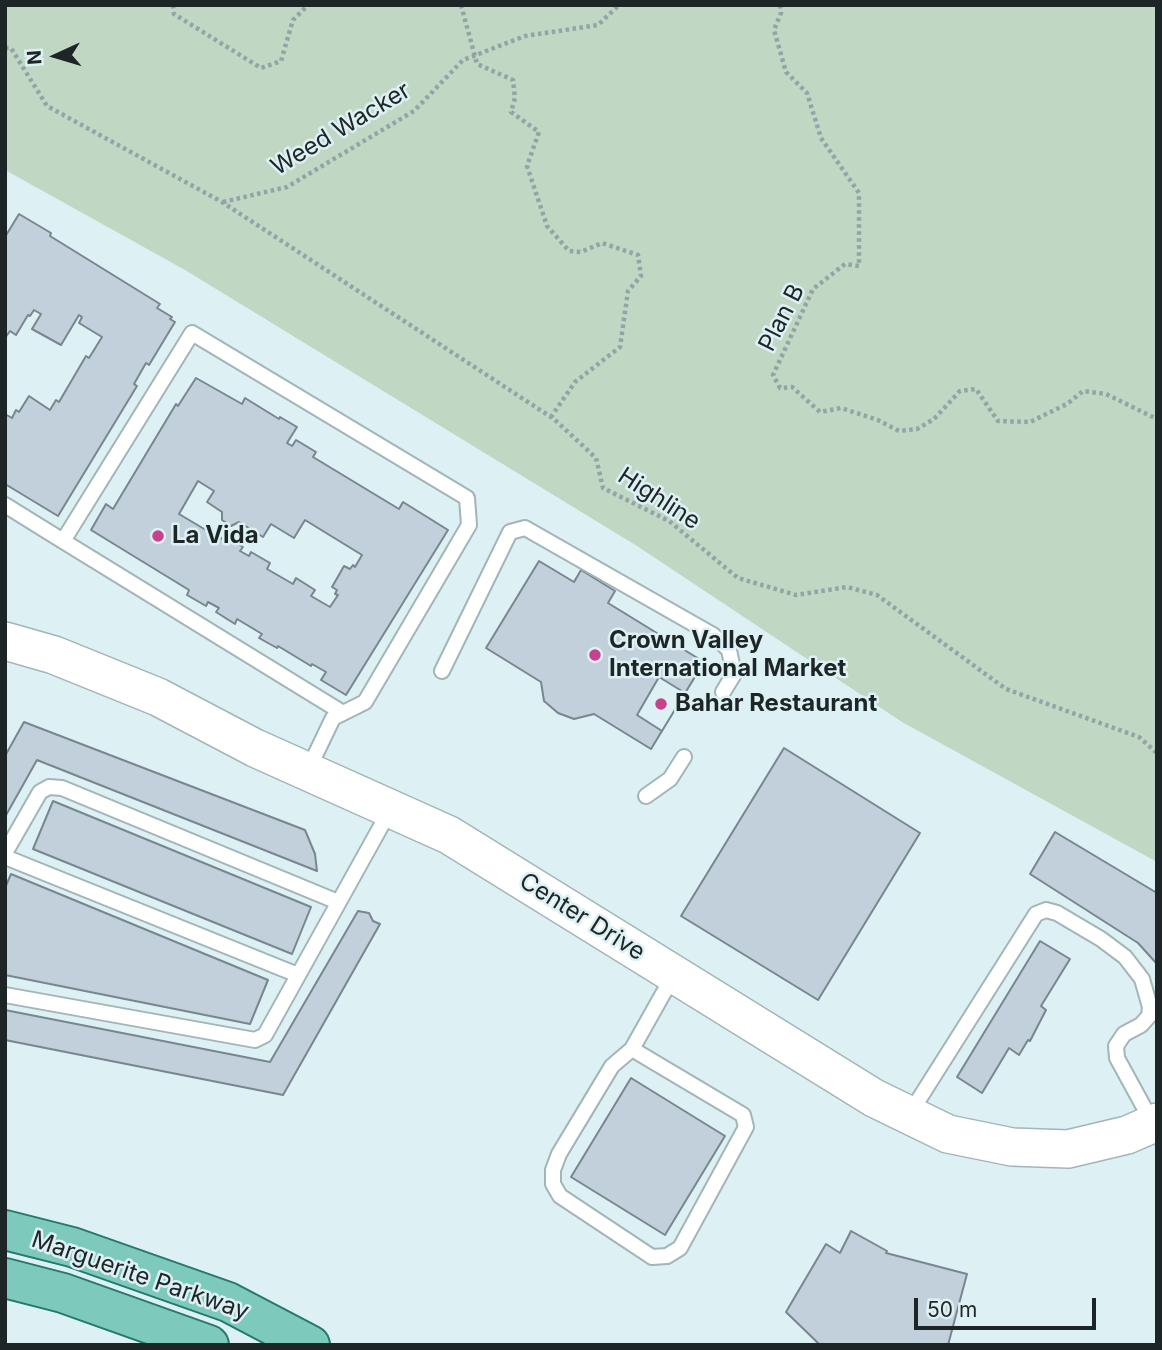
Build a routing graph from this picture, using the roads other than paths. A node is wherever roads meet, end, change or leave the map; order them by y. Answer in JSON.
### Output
{"nodes":[{"id":1,"x":5,"y":505,"type":"edge"},
{"id":2,"x":63,"y":541,"type":"junction"},
{"id":3,"x":5,"y":641,"type":"edge"},
{"id":4,"x":442,"y":671,"type":"dead end"},
{"id":5,"x":723,"y":692,"type":"dead end"},
{"id":6,"x":343,"y":713,"type":"junction"},
{"id":7,"x":684,"y":757,"type":"dead end"},
{"id":8,"x":307,"y":772,"type":"junction"},
{"id":9,"x":646,"y":796,"type":"dead end"},
{"id":10,"x":391,"y":809,"type":"junction"},
{"id":11,"x":5,"y":855,"type":"edge"},
{"id":12,"x":338,"y":902,"type":"junction"},
{"id":13,"x":674,"y":974,"type":"junction"},
{"id":14,"x":298,"y":975,"type":"junction"},
{"id":15,"x":5,"y":996,"type":"edge"},
{"id":16,"x":632,"y":1049,"type":"junction"},
{"id":17,"x":909,"y":1115,"type":"junction"},
{"id":18,"x":1155,"y":1123,"type":"edge"},
{"id":19,"x":5,"y":1230,"type":"edge"},
{"id":20,"x":5,"y":1278,"type":"edge"},
{"id":21,"x":209,"y":1345,"type":"edge"},
{"id":22,"x":310,"y":1345,"type":"edge"}],
"edges":[{"from":1,"to":2,"type":"lane"},
{"from":2,"to":6,"type":"lane"},
{"from":2,"to":6,"type":"lane"},
{"from":3,"to":8,"type":"street","name":"Center Drive"},
{"from":4,"to":5,"type":"lane"},
{"from":6,"to":8,"type":"lane"},
{"from":7,"to":9,"type":"lane"},
{"from":8,"to":10,"type":"street","name":"Center Drive"},
{"from":10,"to":12,"type":"lane"},
{"from":10,"to":13,"type":"street","name":"Center Drive"},
{"from":11,"to":12,"type":"lane"},
{"from":11,"to":14,"type":"lane"},
{"from":12,"to":14,"type":"lane"},
{"from":13,"to":16,"type":"lane"},
{"from":13,"to":17,"type":"street","name":"Center Drive"},
{"from":14,"to":15,"type":"lane"},
{"from":16,"to":16,"type":"lane"},
{"from":17,"to":18,"type":"street","name":"Center Drive"},
{"from":17,"to":18,"type":"lane"},
{"from":19,"to":22,"type":"main road","name":"Marguerite Parkway"},
{"from":20,"to":21,"type":"main road","name":"Marguerite Parkway"}]}
